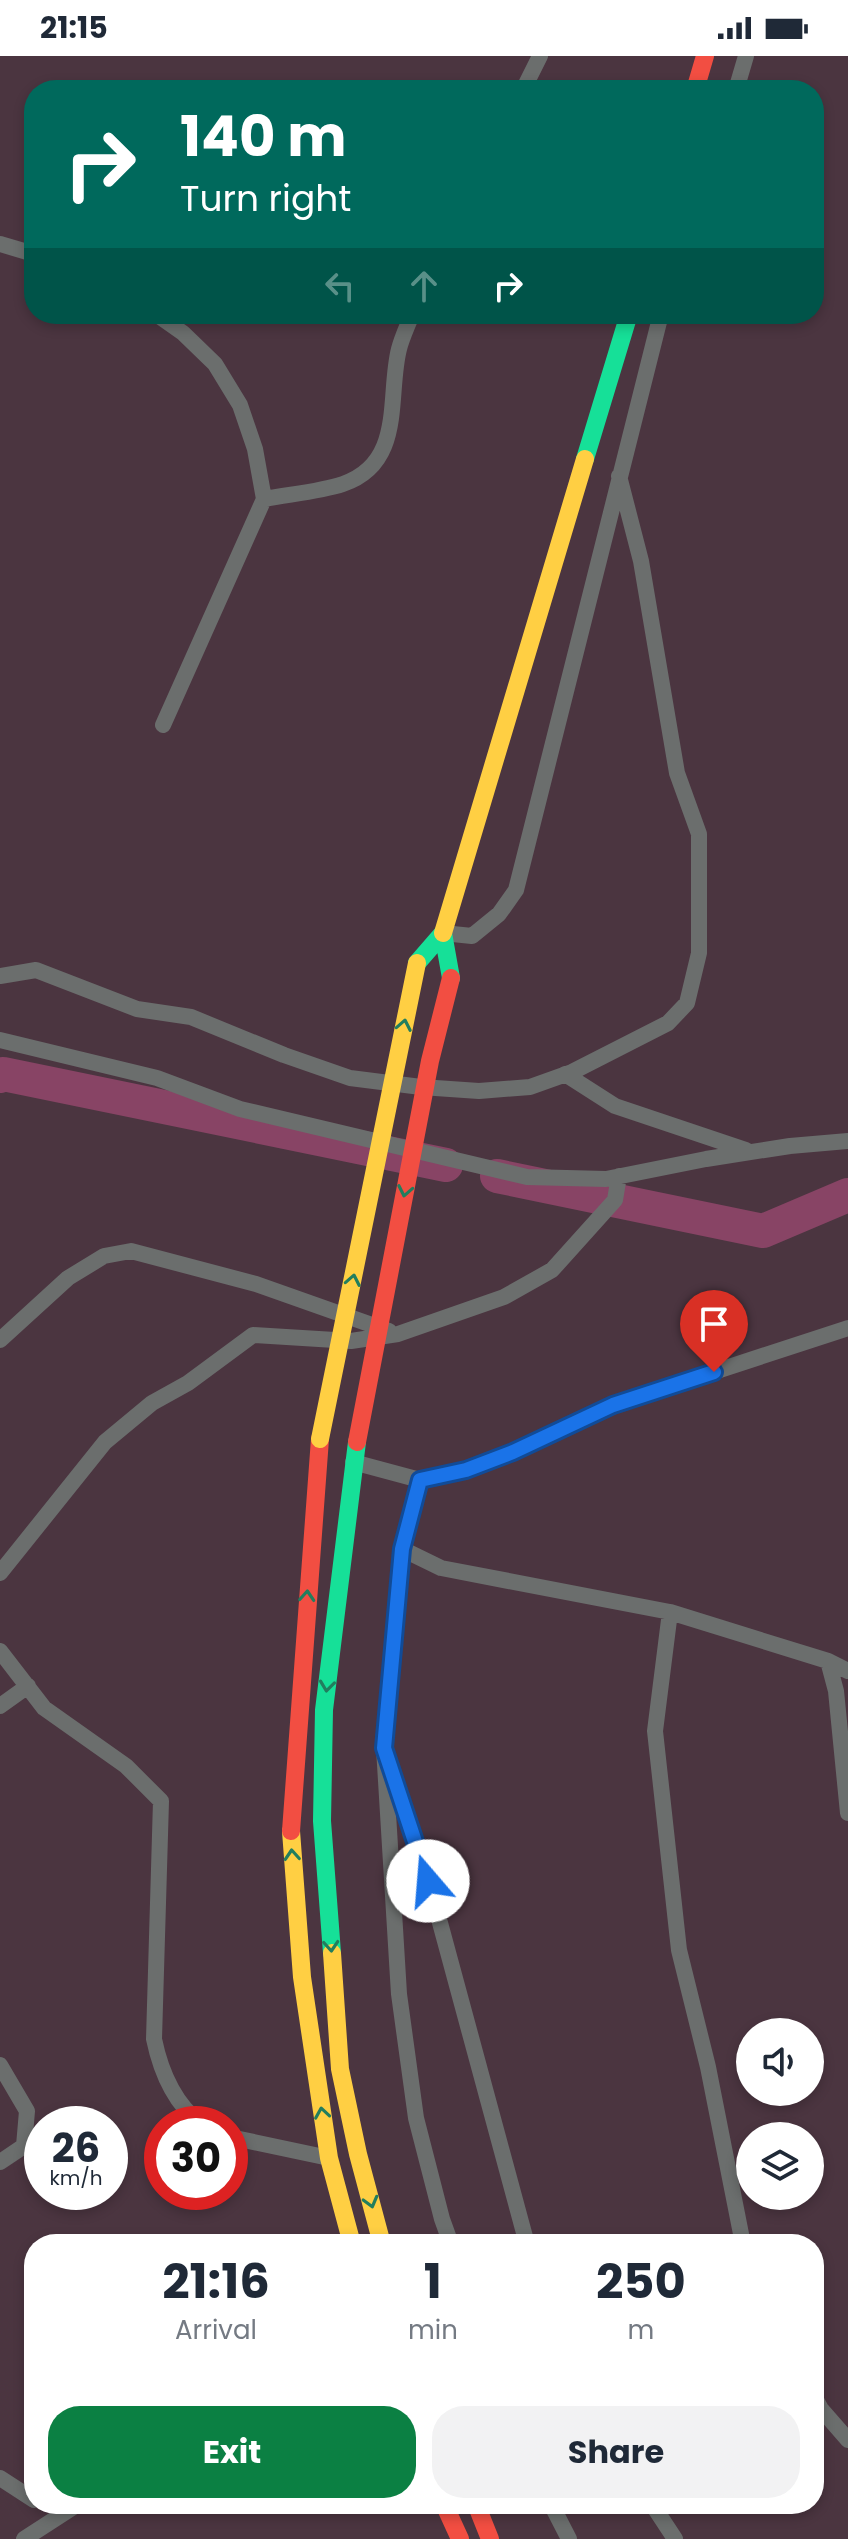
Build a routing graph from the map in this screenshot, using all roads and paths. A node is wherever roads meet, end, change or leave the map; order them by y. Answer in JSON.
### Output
{"nodes":[{"id":1,"x":540,"y":56,"type":"edge"},
{"id":2,"x":705,"y":56,"type":"edge"},
{"id":3,"x":746,"y":56,"type":"edge"},
{"id":4,"x":528,"y":80,"type":"edge"},
{"id":5,"x":698,"y":80,"type":"edge"},
{"id":6,"x":739,"y":80,"type":"edge"},
{"id":7,"x":0,"y":244,"type":"edge"},
{"id":8,"x":24,"y":251,"type":"edge"},
{"id":9,"x":170,"y":324,"type":"edge"},
{"id":10,"x":408,"y":324,"type":"edge"},
{"id":11,"x":626,"y":324,"type":"edge"},
{"id":12,"x":658,"y":324,"type":"edge"},
{"id":13,"x":619,"y":476,"type":"junction"},
{"id":14,"x":264,"y":499,"type":"junction"},
{"id":15,"x":163,"y":725,"type":"dead end"},
{"id":16,"x":443,"y":933,"type":"junction"},
{"id":17,"x":0,"y":976,"type":"edge"},
{"id":18,"x":0,"y":1040,"type":"edge"},
{"id":19,"x":565,"y":1074,"type":"junction"},
{"id":20,"x":848,"y":1141,"type":"edge"},
{"id":21,"x":751,"y":1152,"type":"junction"},
{"id":22,"x":619,"y":1176,"type":"junction"},
{"id":23,"x":848,"y":1328,"type":"edge"},
{"id":24,"x":398,"y":1334,"type":"junction"},
{"id":25,"x":0,"y":1340,"type":"edge"},
{"id":26,"x":353,"y":1462,"type":"junction"},
{"id":27,"x":420,"y":1480,"type":"junction"},
{"id":28,"x":402,"y":1549,"type":"junction"},
{"id":29,"x":0,"y":1573,"type":"edge"},
{"id":30,"x":670,"y":1612,"type":"junction"},
{"id":31,"x":0,"y":1651,"type":"edge"},
{"id":32,"x":828,"y":1661,"type":"junction"},
{"id":33,"x":848,"y":1671,"type":"edge"},
{"id":34,"x":28,"y":1686,"type":"junction"},
{"id":35,"x":0,"y":1706,"type":"edge"},
{"id":36,"x":384,"y":1748,"type":"junction"},
{"id":37,"x":848,"y":1813,"type":"edge"},
{"id":38,"x":0,"y":2065,"type":"edge"},
{"id":39,"x":182,"y":2106,"type":"edge"},
{"id":40,"x":248,"y":2141,"type":"edge"},
{"id":41,"x":329,"y":2158,"type":"junction"},
{"id":42,"x":0,"y":2162,"type":"edge"},
{"id":43,"x":349,"y":2234,"type":"edge"},
{"id":44,"x":379,"y":2234,"type":"edge"},
{"id":45,"x":447,"y":2234,"type":"edge"},
{"id":46,"x":524,"y":2234,"type":"edge"},
{"id":47,"x":741,"y":2234,"type":"edge"},
{"id":48,"x":824,"y":2412,"type":"edge"},
{"id":49,"x":848,"y":2440,"type":"edge"},
{"id":50,"x":0,"y":2478,"type":"edge"},
{"id":51,"x":24,"y":2494,"type":"edge"},
{"id":52,"x":56,"y":2514,"type":"edge"},
{"id":53,"x":62,"y":2514,"type":"edge"},
{"id":54,"x":449,"y":2514,"type":"edge"},
{"id":55,"x":480,"y":2514,"type":"edge"},
{"id":56,"x":556,"y":2514,"type":"edge"},
{"id":57,"x":659,"y":2514,"type":"edge"},
{"id":58,"x":59,"y":2516,"type":"junction"},
{"id":59,"x":24,"y":2539,"type":"edge"},
{"id":60,"x":460,"y":2539,"type":"edge"},
{"id":61,"x":490,"y":2539,"type":"edge"},
{"id":62,"x":569,"y":2539,"type":"edge"},
{"id":63,"x":675,"y":2539,"type":"edge"}],
"edges":[{"from":1,"to":4,"type":"street"},
{"from":2,"to":5,"type":"street"},
{"from":3,"to":6,"type":"street"},
{"from":7,"to":8,"type":"street"},
{"from":9,"to":14,"type":"street"},
{"from":10,"to":14,"type":"street"},
{"from":11,"to":16,"type":"street"},
{"from":12,"to":13,"type":"street"},
{"from":13,"to":16,"type":"street"},
{"from":13,"to":19,"type":"street"},
{"from":14,"to":15,"type":"street"},
{"from":16,"to":26,"type":"street","one_way":true,"bridge":true},
{"from":41,"to":16,"type":"street","one_way":true,"bridge":true},
{"from":17,"to":19,"type":"street"},
{"from":18,"to":22,"type":"street"},
{"from":19,"to":21,"type":"street"},
{"from":20,"to":21,"type":"street"},
{"from":21,"to":22,"type":"street"},
{"from":22,"to":24,"type":"street"},
{"from":23,"to":27,"type":"street"},
{"from":24,"to":25,"type":"street"},
{"from":24,"to":29,"type":"street"},
{"from":26,"to":27,"type":"street"},
{"from":26,"to":44,"type":"street","one_way":true},
{"from":27,"to":28,"type":"street"},
{"from":28,"to":30,"type":"street"},
{"from":28,"to":36,"type":"street"},
{"from":30,"to":32,"type":"street"},
{"from":30,"to":47,"type":"street"},
{"from":31,"to":34,"type":"street"},
{"from":32,"to":33,"type":"street"},
{"from":32,"to":37,"type":"street"},
{"from":34,"to":35,"type":"street"},
{"from":34,"to":39,"type":"street"},
{"from":36,"to":45,"type":"street"},
{"from":36,"to":46,"type":"street"},
{"from":38,"to":42,"type":"street"},
{"from":40,"to":41,"type":"street"},
{"from":41,"to":43,"type":"street"},
{"from":48,"to":49,"type":"street"},
{"from":50,"to":51,"type":"street"},
{"from":52,"to":58,"type":"street"},
{"from":53,"to":58,"type":"street"},
{"from":54,"to":60,"type":"street"},
{"from":55,"to":61,"type":"street"},
{"from":56,"to":62,"type":"street"},
{"from":57,"to":63,"type":"street"},
{"from":58,"to":59,"type":"street"}]}
